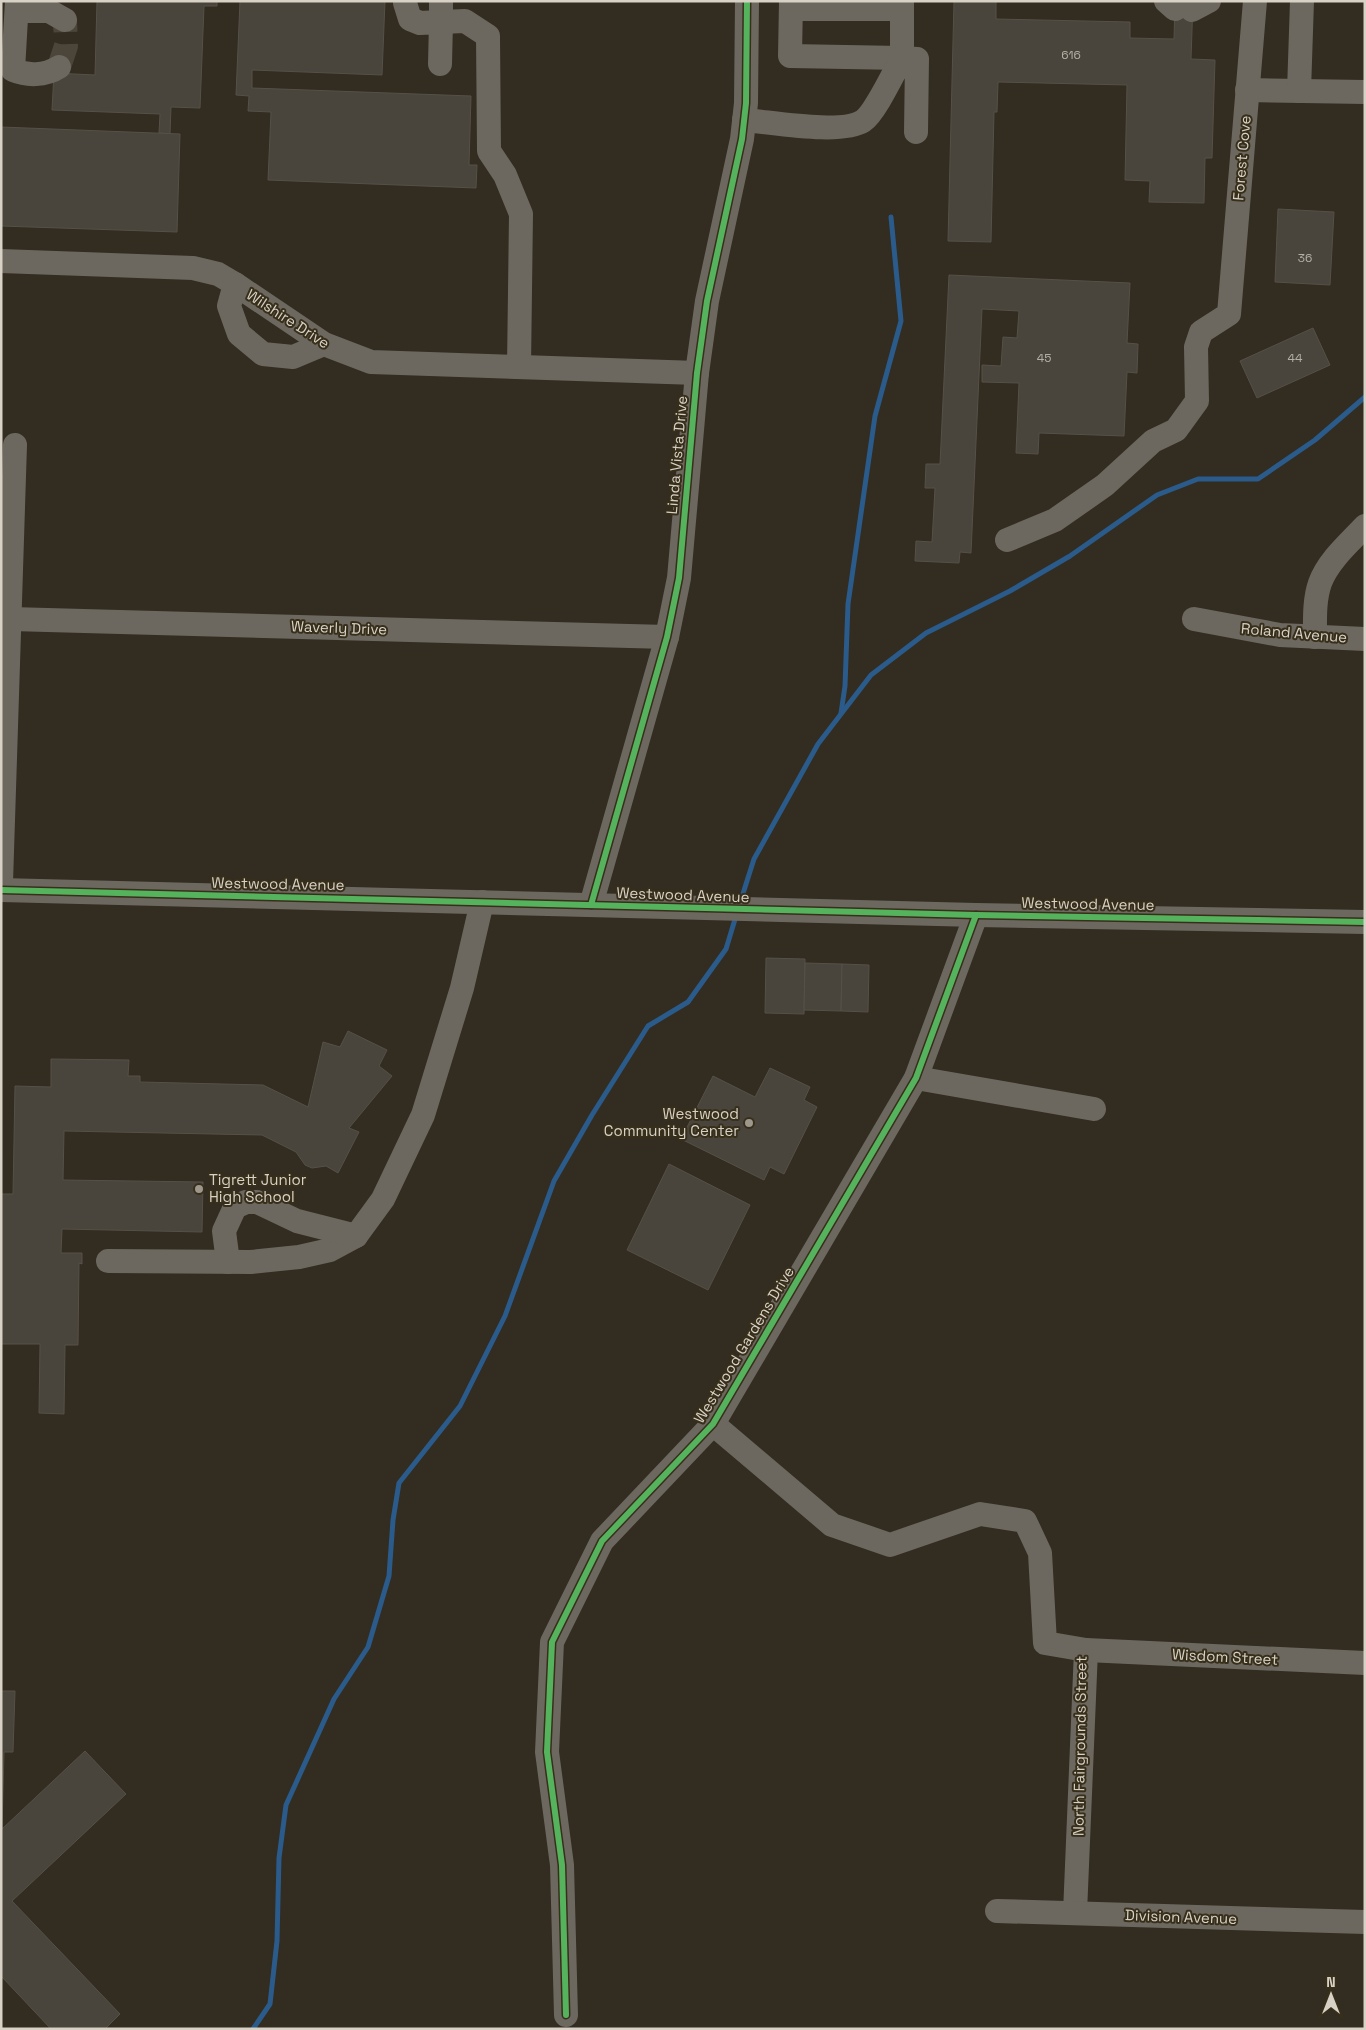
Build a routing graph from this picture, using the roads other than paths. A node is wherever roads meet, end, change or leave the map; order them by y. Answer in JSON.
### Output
{"nodes":[{"id":1,"x":747,"y":1,"type":"edge"},
{"id":2,"x":1255,"y":1,"type":"edge"},
{"id":3,"x":1302,"y":1,"type":"edge"},
{"id":4,"x":405,"y":4,"type":"dead end"},
{"id":5,"x":791,"y":5,"type":"edge"},
{"id":6,"x":902,"y":5,"type":"edge"},
{"id":7,"x":17,"y":6,"type":"edge"},
{"id":8,"x":441,"y":12,"type":"edge"},
{"id":9,"x":65,"y":20,"type":"dead end"},
{"id":10,"x":902,"y":58,"type":"junction"},
{"id":11,"x":440,"y":64,"type":"dead end"},
{"id":12,"x":59,"y":67,"type":"dead end"},
{"id":13,"x":1248,"y":90,"type":"junction"},
{"id":14,"x":1299,"y":91,"type":"junction"},
{"id":15,"x":1365,"y":92,"type":"edge"},
{"id":16,"x":744,"y":120,"type":"junction"},
{"id":17,"x":916,"y":132,"type":"dead end"},
{"id":18,"x":1,"y":261,"type":"edge"},
{"id":19,"x":235,"y":284,"type":"junction"},
{"id":20,"x":324,"y":344,"type":"junction"},
{"id":21,"x":519,"y":367,"type":"junction"},
{"id":22,"x":697,"y":373,"type":"junction"},
{"id":23,"x":15,"y":445,"type":"dead end"},
{"id":24,"x":1365,"y":526,"type":"edge"},
{"id":25,"x":1007,"y":540,"type":"dead end"},
{"id":26,"x":11,"y":618,"type":"junction"},
{"id":27,"x":1194,"y":619,"type":"dead end"},
{"id":28,"x":667,"y":637,"type":"junction"},
{"id":29,"x":1315,"y":637,"type":"junction"},
{"id":30,"x":1365,"y":638,"type":"edge"},
{"id":31,"x":1,"y":884,"type":"edge"},
{"id":32,"x":1,"y":890,"type":"edge"},
{"id":33,"x":482,"y":902,"type":"junction"},
{"id":34,"x":591,"y":904,"type":"junction"},
{"id":35,"x":976,"y":915,"type":"junction"},
{"id":36,"x":1365,"y":922,"type":"edge"},
{"id":37,"x":916,"y":1078,"type":"junction"},
{"id":38,"x":1094,"y":1109,"type":"dead end"},
{"id":39,"x":356,"y":1236,"type":"junction"},
{"id":40,"x":108,"y":1261,"type":"dead end"},
{"id":41,"x":228,"y":1262,"type":"junction"},
{"id":42,"x":714,"y":1424,"type":"junction"},
{"id":43,"x":1086,"y":1650,"type":"junction"},
{"id":44,"x":1365,"y":1663,"type":"edge"},
{"id":45,"x":998,"y":1911,"type":"dead end"},
{"id":46,"x":1076,"y":1913,"type":"junction"},
{"id":47,"x":1365,"y":1922,"type":"edge"},
{"id":48,"x":566,"y":2015,"type":"dead end"}],
"edges":[{"from":1,"to":16,"type":"street","name":"Linda Vista Drive"},
{"from":2,"to":13,"type":"street","name":"Forest Cove"},
{"from":3,"to":14,"type":"street"},
{"from":4,"to":8,"type":"street"},
{"from":5,"to":6,"type":"street"},
{"from":5,"to":10,"type":"street"},
{"from":6,"to":10,"type":"street"},
{"from":7,"to":9,"type":"street"},
{"from":7,"to":12,"type":"street"},
{"from":8,"to":11,"type":"street"},
{"from":8,"to":21,"type":"street"},
{"from":10,"to":16,"type":"street"},
{"from":10,"to":17,"type":"street"},
{"from":13,"to":14,"type":"street"},
{"from":13,"to":25,"type":"street","name":"Forest Cove"},
{"from":14,"to":15,"type":"street"},
{"from":16,"to":22,"type":"street","name":"Linda Vista Drive"},
{"from":18,"to":19,"type":"street","name":"Wilshire Drive"},
{"from":19,"to":20,"type":"street","name":"Wilshire Drive"},
{"from":19,"to":20,"type":"street"},
{"from":20,"to":21,"type":"street","name":"Wilshire Drive"},
{"from":21,"to":22,"type":"street","name":"Wilshire Drive"},
{"from":22,"to":28,"type":"street","name":"Linda Vista Drive"},
{"from":23,"to":26,"type":"street"},
{"from":24,"to":29,"type":"street"},
{"from":26,"to":28,"type":"street","name":"Waverly Drive"},
{"from":26,"to":31,"type":"street"},
{"from":27,"to":29,"type":"street","name":"Roland Avenue"},
{"from":28,"to":34,"type":"street","name":"Linda Vista Drive"},
{"from":29,"to":30,"type":"street","name":"Roland Avenue"},
{"from":32,"to":33,"type":"street","name":"Westwood Avenue"},
{"from":33,"to":34,"type":"street","name":"Westwood Avenue"},
{"from":33,"to":39,"type":"street"},
{"from":34,"to":35,"type":"street","name":"Westwood Avenue"},
{"from":35,"to":36,"type":"street","name":"Westwood Avenue"},
{"from":35,"to":37,"type":"street","name":"Westwood Gardens Drive"},
{"from":37,"to":38,"type":"street"},
{"from":37,"to":42,"type":"street","name":"Westwood Gardens Drive"},
{"from":39,"to":41,"type":"street"},
{"from":39,"to":41,"type":"street"},
{"from":40,"to":41,"type":"street"},
{"from":42,"to":43,"type":"street","name":"North Fairgrounds Street"},
{"from":42,"to":48,"type":"street","name":"Westwood Gardens Drive"},
{"from":43,"to":44,"type":"street","name":"Wisdom Street"},
{"from":43,"to":46,"type":"street","name":"North Fairgrounds Street"},
{"from":45,"to":46,"type":"street","name":"Division Avenue"},
{"from":46,"to":47,"type":"street","name":"Division Avenue"}]}
